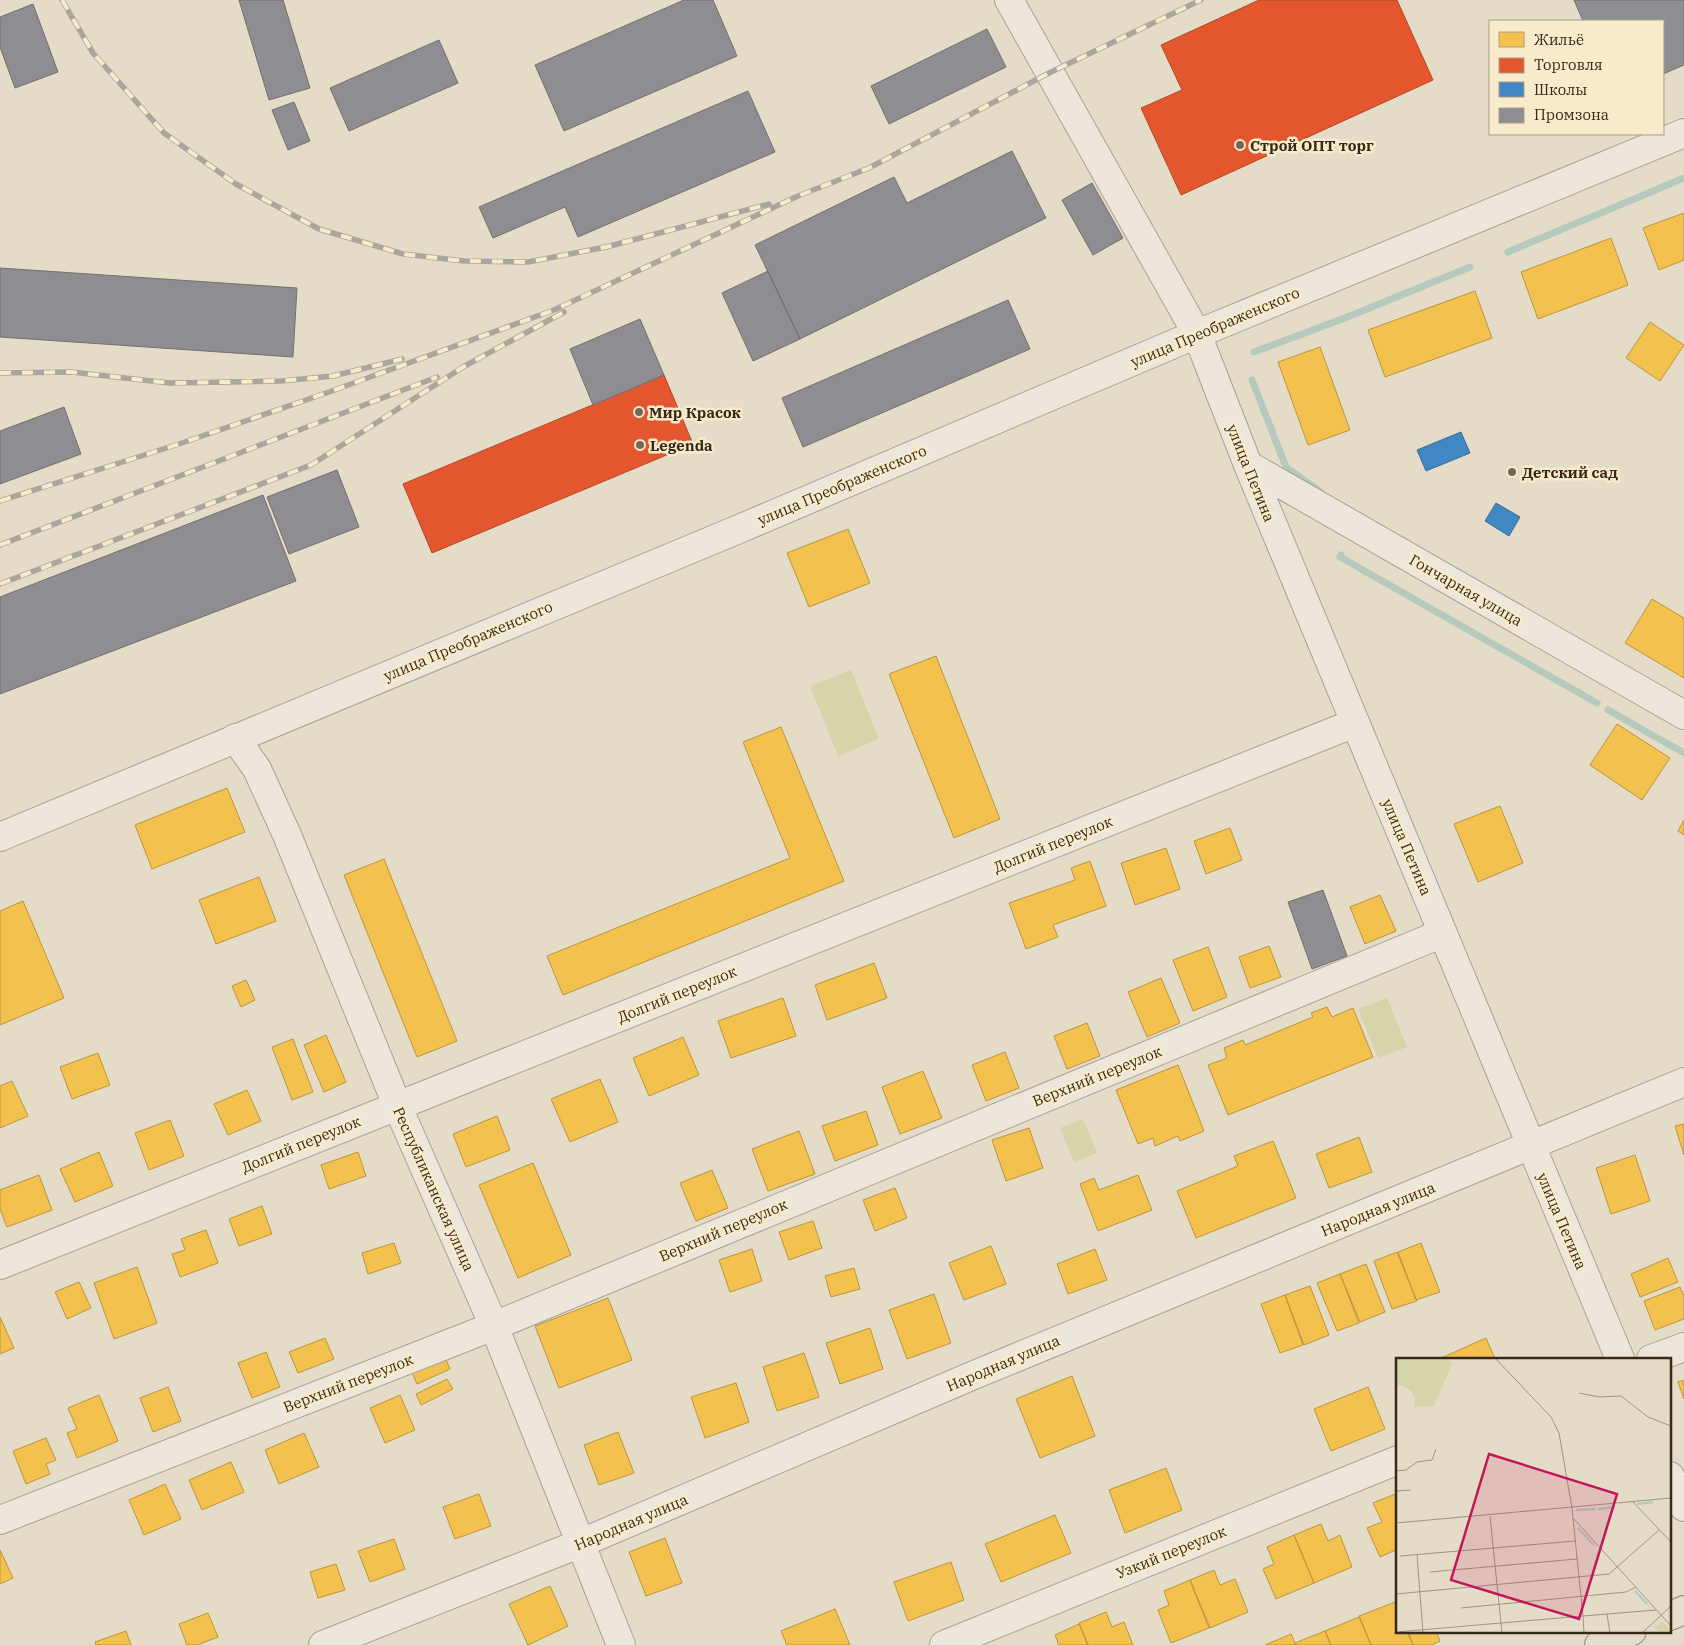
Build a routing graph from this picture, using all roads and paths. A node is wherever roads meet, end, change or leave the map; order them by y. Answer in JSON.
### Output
{"nodes":[{"id":1,"x":1010,"y":0,"type":"edge"},
{"id":2,"x":1684,"y":133,"type":"edge"},
{"id":3,"x":1196,"y":334,"type":"junction"},
{"id":4,"x":1248,"y":465,"type":"junction"},
{"id":5,"x":1684,"y":715,"type":"edge"},
{"id":6,"x":1355,"y":723,"type":"junction"},
{"id":7,"x":235,"y":738,"type":"junction"},
{"id":8,"x":0,"y":838,"type":"edge"},
{"id":9,"x":1443,"y":933,"type":"junction"},
{"id":10,"x":1684,"y":1082,"type":"edge"},
{"id":11,"x":397,"y":1105,"type":"junction"},
{"id":12,"x":1531,"y":1146,"type":"junction"},
{"id":13,"x":0,"y":1265,"type":"edge"},
{"id":14,"x":494,"y":1326,"type":"junction"},
{"id":15,"x":1684,"y":1346,"type":"edge"},
{"id":16,"x":1620,"y":1358,"type":"edge"},
{"id":17,"x":1654,"y":1358,"type":"edge"},
{"id":18,"x":1396,"y":1461,"type":"edge"},
{"id":19,"x":1672,"y":1480,"type":"edge"},
{"id":20,"x":1684,"y":1507,"type":"edge"},
{"id":21,"x":0,"y":1520,"type":"edge"},
{"id":22,"x":579,"y":1544,"type":"junction"},
{"id":23,"x":1684,"y":1610,"type":"edge"},
{"id":24,"x":1672,"y":1615,"type":"edge"},
{"id":25,"x":1630,"y":1632,"type":"edge"},
{"id":26,"x":323,"y":1645,"type":"edge"},
{"id":27,"x":621,"y":1645,"type":"edge"},
{"id":28,"x":944,"y":1645,"type":"edge"},
{"id":29,"x":1599,"y":1645,"type":"edge"}],
"edges":[{"from":1,"to":3,"type":"street","name":"улица Петина"},
{"from":2,"to":3,"type":"street","name":"улица Преображенского"},
{"from":3,"to":4,"type":"street","name":"улица Петина"},
{"from":3,"to":7,"type":"street","name":"улица Преображенского"},
{"from":4,"to":5,"type":"street","name":"Гончарная улица"},
{"from":4,"to":6,"type":"street","name":"улица Петина"},
{"from":6,"to":9,"type":"street","name":"улица Петина"},
{"from":6,"to":11,"type":"street","name":"Долгий переулок"},
{"from":7,"to":8,"type":"street","name":"улица Преображенского"},
{"from":7,"to":11,"type":"street","name":"Республиканская улица"},
{"from":9,"to":12,"type":"street","name":"улица Петина"},
{"from":9,"to":14,"type":"street","name":"Верхний переулок"},
{"from":10,"to":12,"type":"street","name":"Народная улица"},
{"from":11,"to":13,"type":"street","name":"Долгий переулок"},
{"from":11,"to":14,"type":"street","name":"Республиканская улица"},
{"from":12,"to":16,"type":"street","name":"улица Петина"},
{"from":12,"to":22,"type":"street","name":"Народная улица"},
{"from":14,"to":21,"type":"street","name":"Верхний переулок"},
{"from":14,"to":22,"type":"street","name":"Республиканская улица"},
{"from":15,"to":17,"type":"street"},
{"from":18,"to":28,"type":"street","name":"Узкий переулок"},
{"from":19,"to":20,"type":"street"},
{"from":22,"to":26,"type":"street","name":"Народная улица"},
{"from":22,"to":27,"type":"street","name":"Республиканская улица"},
{"from":23,"to":24,"type":"main road"},
{"from":25,"to":29,"type":"main road"}]}
